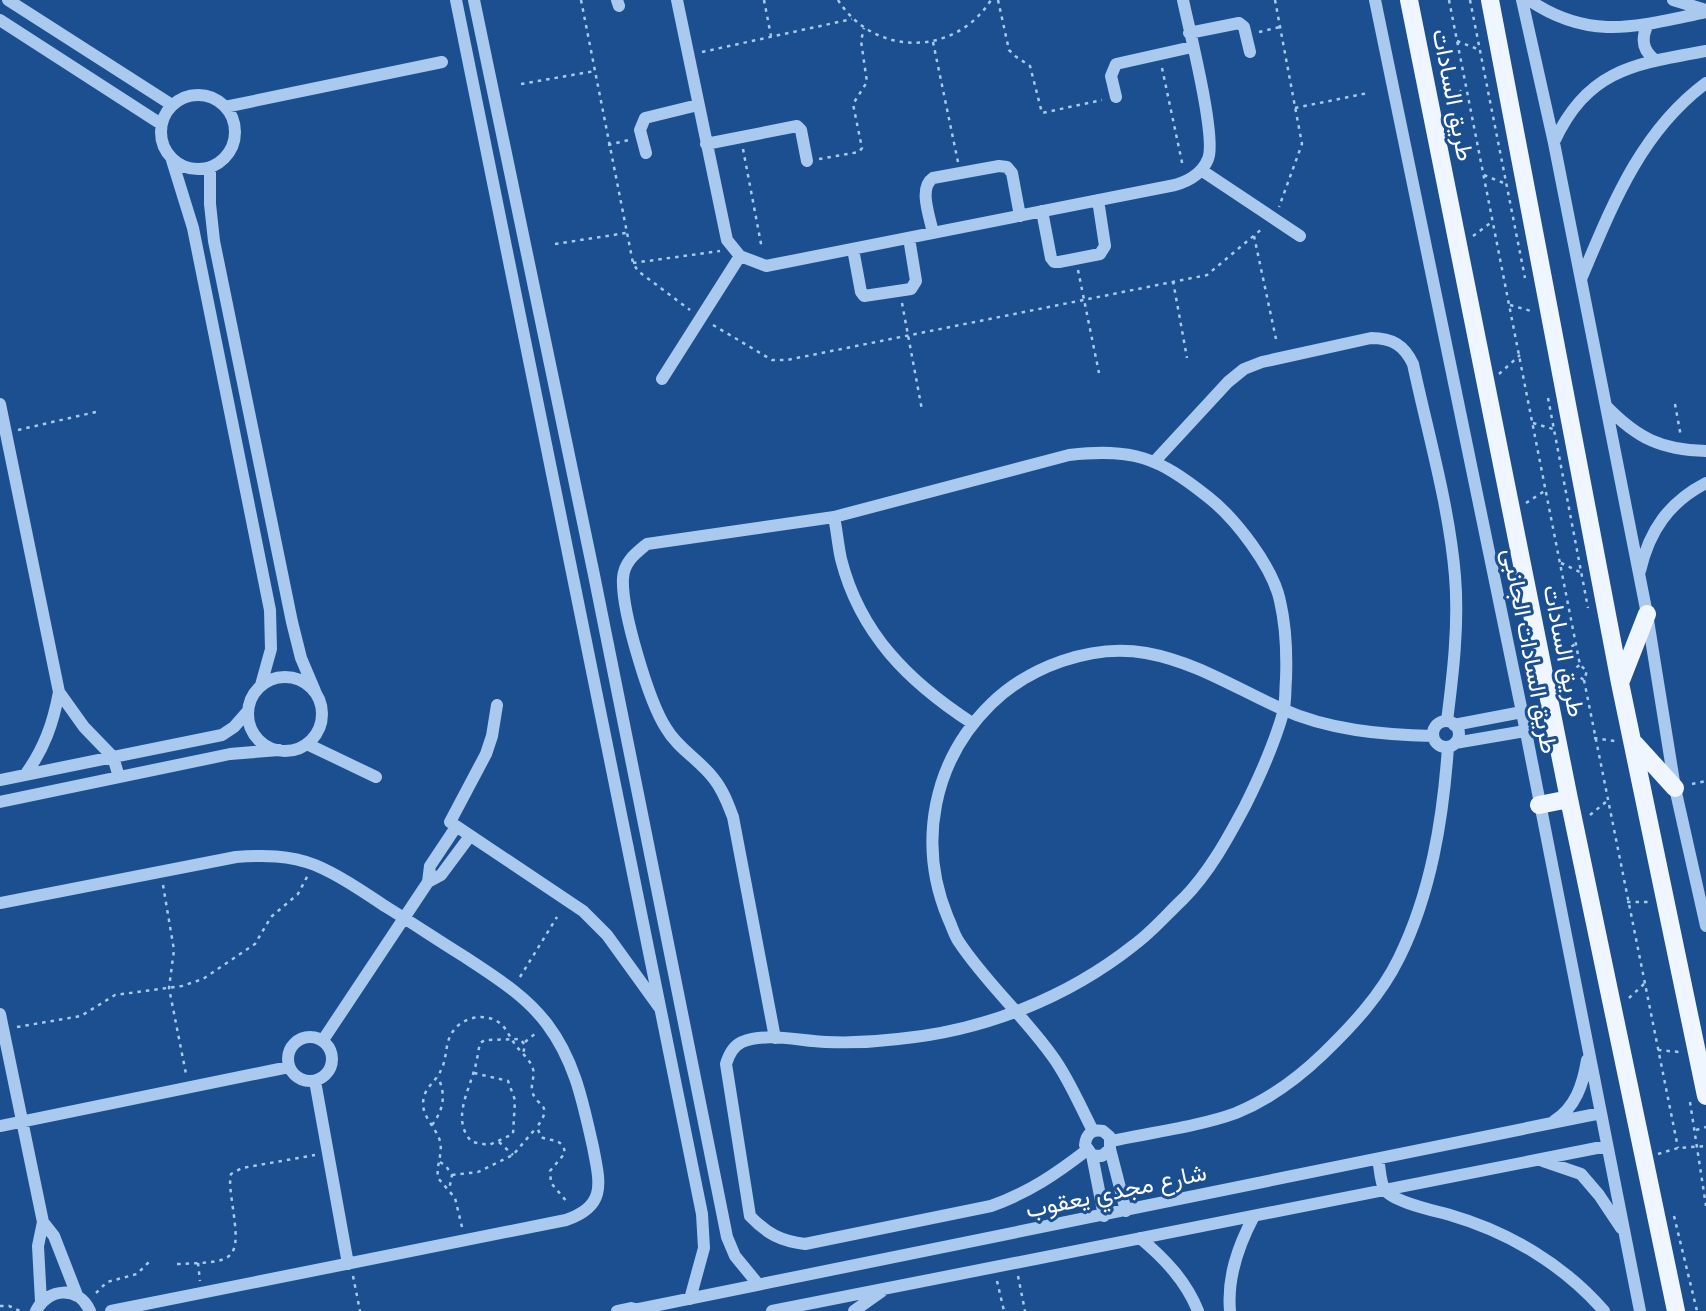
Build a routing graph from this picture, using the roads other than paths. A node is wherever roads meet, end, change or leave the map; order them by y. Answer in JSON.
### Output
{"nodes":[{"id":1,"x":8,"y":0,"type":"edge"},
{"id":2,"x":456,"y":0,"type":"edge"},
{"id":3,"x":474,"y":0,"type":"edge"},
{"id":4,"x":677,"y":0,"type":"edge"},
{"id":5,"x":1183,"y":0,"type":"edge"},
{"id":6,"x":1375,"y":0,"type":"edge"},
{"id":7,"x":1409,"y":0,"type":"edge"},
{"id":8,"x":1490,"y":0,"type":"edge"},
{"id":9,"x":1522,"y":0,"type":"edge"},
{"id":10,"x":1529,"y":0,"type":"edge"},
{"id":11,"x":1673,"y":0,"type":"edge"},
{"id":12,"x":1706,"y":11,"type":"edge"},
{"id":13,"x":0,"y":20,"type":"edge"},
{"id":14,"x":1648,"y":23,"type":"junction"},
{"id":15,"x":1189,"y":33,"type":"junction"},
{"id":16,"x":1192,"y":47,"type":"junction"},
{"id":17,"x":1706,"y":51,"type":"edge"},
{"id":18,"x":1250,"y":52,"type":"dead end"},
{"id":19,"x":1655,"y":60,"type":"junction"},
{"id":20,"x":442,"y":62,"type":"dead end"},
{"id":21,"x":1706,"y":83,"type":"edge"},
{"id":22,"x":1116,"y":97,"type":"road end"},
{"id":23,"x":698,"y":105,"type":"junction"},
{"id":24,"x":172,"y":106,"type":"junction"},
{"id":25,"x":225,"y":107,"type":"junction"},
{"id":26,"x":161,"y":124,"type":"junction"},
{"id":27,"x":1554,"y":143,"type":"junction"},
{"id":28,"x":706,"y":144,"type":"junction"},
{"id":29,"x":646,"y":153,"type":"dead end"},
{"id":30,"x":171,"y":157,"type":"junction"},
{"id":31,"x":807,"y":161,"type":"road end"},
{"id":32,"x":210,"y":167,"type":"junction"},
{"id":33,"x":1201,"y":170,"type":"junction"},
{"id":34,"x":1098,"y":200,"type":"junction"},
{"id":35,"x":1042,"y":211,"type":"junction"},
{"id":36,"x":1020,"y":216,"type":"junction"},
{"id":37,"x":933,"y":233,"type":"junction"},
{"id":38,"x":1300,"y":236,"type":"dead end"},
{"id":39,"x":909,"y":238,"type":"junction"},
{"id":40,"x":853,"y":249,"type":"junction"},
{"id":41,"x":736,"y":253,"type":"junction"},
{"id":42,"x":1581,"y":279,"type":"junction"},
{"id":43,"x":662,"y":379,"type":"dead end"},
{"id":44,"x":0,"y":404,"type":"edge"},
{"id":45,"x":1606,"y":406,"type":"junction"},
{"id":46,"x":251,"y":419,"type":"junction"},
{"id":47,"x":232,"y":422,"type":"junction"},
{"id":48,"x":1706,"y":451,"type":"edge"},
{"id":49,"x":1155,"y":461,"type":"junction"},
{"id":50,"x":1706,"y":483,"type":"edge"},
{"id":51,"x":834,"y":517,"type":"junction"},
{"id":52,"x":594,"y":575,"type":"junction"},
{"id":53,"x":1639,"y":575,"type":"junction"},
{"id":54,"x":575,"y":580,"type":"junction"},
{"id":55,"x":1647,"y":614,"type":"junction"},
{"id":56,"x":1620,"y":683,"type":"junction"},
{"id":57,"x":261,"y":685,"type":"junction"},
{"id":58,"x":315,"y":691,"type":"junction"},
{"id":59,"x":59,"y":692,"type":"junction"},
{"id":60,"x":497,"y":705,"type":"dead end"},
{"id":61,"x":1284,"y":710,"type":"junction"},
{"id":62,"x":248,"y":711,"type":"junction"},
{"id":63,"x":1522,"y":712,"type":"junction"},
{"id":64,"x":972,"y":723,"type":"junction"},
{"id":65,"x":1451,"y":723,"type":"junction"},
{"id":66,"x":1525,"y":730,"type":"junction"},
{"id":67,"x":1433,"y":736,"type":"junction"},
{"id":68,"x":1624,"y":741,"type":"junction"},
{"id":69,"x":307,"y":744,"type":"junction"},
{"id":70,"x":1452,"y":745,"type":"junction"},
{"id":71,"x":279,"y":750,"type":"junction"},
{"id":72,"x":114,"y":757,"type":"junction"},
{"id":73,"x":25,"y":775,"type":"junction"},
{"id":74,"x":118,"y":777,"type":"junction"},
{"id":75,"x":376,"y":777,"type":"dead end"},
{"id":76,"x":0,"y":780,"type":"edge"},
{"id":77,"x":1675,"y":788,"type":"junction"},
{"id":78,"x":1569,"y":799,"type":"junction"},
{"id":79,"x":0,"y":802,"type":"edge"},
{"id":80,"x":1539,"y":806,"type":"junction"},
{"id":81,"x":453,"y":825,"type":"junction"},
{"id":82,"x":470,"y":836,"type":"junction"},
{"id":83,"x":1696,"y":875,"type":"junction"},
{"id":84,"x":428,"y":882,"type":"junction"},
{"id":85,"x":1706,"y":888,"type":"edge"},
{"id":86,"x":0,"y":904,"type":"edge"},
{"id":87,"x":404,"y":918,"type":"junction"},
{"id":88,"x":1706,"y":926,"type":"edge"},
{"id":89,"x":661,"y":1010,"type":"junction"},
{"id":90,"x":1018,"y":1011,"type":"junction"},
{"id":91,"x":0,"y":1014,"type":"edge"},
{"id":92,"x":775,"y":1038,"type":"junction"},
{"id":93,"x":323,"y":1040,"type":"junction"},
{"id":94,"x":1588,"y":1049,"type":"junction"},
{"id":95,"x":289,"y":1067,"type":"junction"},
{"id":96,"x":315,"y":1081,"type":"junction"},
{"id":97,"x":1706,"y":1096,"type":"edge"},
{"id":98,"x":1601,"y":1114,"type":"junction"},
{"id":99,"x":22,"y":1121,"type":"junction"},
{"id":100,"x":1548,"y":1124,"type":"junction"},
{"id":101,"x":0,"y":1126,"type":"edge"},
{"id":102,"x":1093,"y":1131,"type":"junction"},
{"id":103,"x":1111,"y":1145,"type":"junction"},
{"id":104,"x":1607,"y":1146,"type":"junction"},
{"id":105,"x":1089,"y":1152,"type":"junction"},
{"id":106,"x":1378,"y":1158,"type":"junction"},
{"id":107,"x":1539,"y":1160,"type":"junction"},
{"id":108,"x":1385,"y":1190,"type":"junction"},
{"id":109,"x":722,"y":1211,"type":"junction"},
{"id":110,"x":1126,"y":1211,"type":"junction"},
{"id":111,"x":702,"y":1214,"type":"junction"},
{"id":112,"x":1104,"y":1216,"type":"junction"},
{"id":113,"x":1254,"y":1216,"type":"junction"},
{"id":114,"x":43,"y":1222,"type":"junction"},
{"id":115,"x":1625,"y":1234,"type":"junction"},
{"id":116,"x":1140,"y":1238,"type":"junction"},
{"id":117,"x":349,"y":1263,"type":"junction"},
{"id":118,"x":758,"y":1284,"type":"junction"},
{"id":119,"x":887,"y":1288,"type":"junction"},
{"id":120,"x":76,"y":1293,"type":"junction"},
{"id":121,"x":690,"y":1299,"type":"junction"},
{"id":122,"x":38,"y":1306,"type":"edge"},
{"id":123,"x":641,"y":1310,"type":"edge"},
{"id":124,"x":90,"y":1311,"type":"edge"},
{"id":125,"x":111,"y":1311,"type":"edge"},
{"id":126,"x":617,"y":1311,"type":"edge"},
{"id":127,"x":772,"y":1311,"type":"edge"},
{"id":128,"x":854,"y":1311,"type":"edge"},
{"id":129,"x":1198,"y":1311,"type":"edge"},
{"id":130,"x":1230,"y":1311,"type":"edge"},
{"id":131,"x":1604,"y":1311,"type":"edge"},
{"id":132,"x":1640,"y":1311,"type":"edge"},
{"id":133,"x":1676,"y":1311,"type":"edge"}],
"edges":[{"from":1,"to":24,"type":"street"},
{"from":2,"to":54,"type":"street"},
{"from":3,"to":52,"type":"street"},
{"from":4,"to":23,"type":"street"},
{"from":5,"to":15,"type":"street"},
{"from":6,"to":63,"type":"street","name":"طريق السادات الجانبى"},
{"from":7,"to":78,"type":"main road","name":"طريق السادات"},
{"from":8,"to":56,"type":"main road","name":"طريق السادات"},
{"from":9,"to":27,"type":"street"},
{"from":10,"to":14,"type":"street"},
{"from":11,"to":12,"type":"street"},
{"from":12,"to":14,"type":"street"},
{"from":13,"to":26,"type":"street"},
{"from":14,"to":19,"type":"street"},
{"from":15,"to":16,"type":"street"},
{"from":15,"to":18,"type":"street"},
{"from":16,"to":22,"type":"street"},
{"from":16,"to":33,"type":"street"},
{"from":17,"to":19,"type":"street"},
{"from":19,"to":27,"type":"street"},
{"from":20,"to":25,"type":"street"},
{"from":21,"to":42,"type":"street"},
{"from":23,"to":28,"type":"street"},
{"from":23,"to":29,"type":"street"},
{"from":24,"to":25,"type":"street"},
{"from":24,"to":26,"type":"street"},
{"from":25,"to":32,"type":"street"},
{"from":26,"to":30,"type":"street"},
{"from":27,"to":42,"type":"street"},
{"from":28,"to":31,"type":"street"},
{"from":28,"to":41,"type":"street"},
{"from":30,"to":32,"type":"street"},
{"from":30,"to":47,"type":"street"},
{"from":32,"to":46,"type":"street"},
{"from":33,"to":34,"type":"street"},
{"from":33,"to":38,"type":"street"},
{"from":34,"to":35,"type":"street"},
{"from":34,"to":35,"type":"street"},
{"from":35,"to":36,"type":"street"},
{"from":36,"to":37,"type":"street"},
{"from":36,"to":37,"type":"street"},
{"from":37,"to":39,"type":"street"},
{"from":39,"to":40,"type":"street"},
{"from":39,"to":40,"type":"street"},
{"from":40,"to":41,"type":"street"},
{"from":41,"to":43,"type":"street"},
{"from":42,"to":45,"type":"street"},
{"from":44,"to":59,"type":"street"},
{"from":45,"to":48,"type":"street"},
{"from":45,"to":53,"type":"street"},
{"from":46,"to":47,"type":"street"},
{"from":46,"to":58,"type":"street"},
{"from":47,"to":57,"type":"street"},
{"from":49,"to":51,"type":"street"},
{"from":49,"to":61,"type":"street"},
{"from":49,"to":65,"type":"street"},
{"from":50,"to":53,"type":"street"},
{"from":51,"to":64,"type":"street"},
{"from":51,"to":92,"type":"street"},
{"from":52,"to":54,"type":"street"},
{"from":52,"to":109,"type":"street"},
{"from":53,"to":55,"type":"street"},
{"from":54,"to":89,"type":"street"},
{"from":55,"to":56,"type":"main road"},
{"from":55,"to":77,"type":"street"},
{"from":56,"to":68,"type":"main road","name":"طريق السادات"},
{"from":57,"to":58,"type":"street"},
{"from":57,"to":62,"type":"street"},
{"from":58,"to":69,"type":"street"},
{"from":59,"to":72,"type":"street"},
{"from":59,"to":73,"type":"street"},
{"from":60,"to":81,"type":"street"},
{"from":61,"to":64,"type":"street"},
{"from":61,"to":67,"type":"street"},
{"from":61,"to":90,"type":"street"},
{"from":62,"to":71,"type":"street"},
{"from":62,"to":72,"type":"street"},
{"from":63,"to":65,"type":"street"},
{"from":63,"to":66,"type":"street","name":"طريق السادات الجانبى"},
{"from":64,"to":90,"type":"street"},
{"from":65,"to":67,"type":"street"},
{"from":65,"to":70,"type":"street"},
{"from":66,"to":70,"type":"street"},
{"from":66,"to":80,"type":"street","name":"طريق السادات الجانبى"},
{"from":67,"to":70,"type":"street"},
{"from":68,"to":77,"type":"main road"},
{"from":68,"to":97,"type":"main road","name":"طريق السادات"},
{"from":69,"to":71,"type":"street"},
{"from":69,"to":75,"type":"street"},
{"from":70,"to":103,"type":"street"},
{"from":71,"to":74,"type":"street"},
{"from":72,"to":73,"type":"street"},
{"from":72,"to":74,"type":"street"},
{"from":73,"to":76,"type":"street"},
{"from":74,"to":79,"type":"street"},
{"from":77,"to":83,"type":"street"},
{"from":78,"to":80,"type":"main road"},
{"from":78,"to":133,"type":"main road","name":"طريق السادات"},
{"from":80,"to":94,"type":"street","name":"طريق السادات الجانبى"},
{"from":81,"to":82,"type":"street"},
{"from":81,"to":84,"type":"street"},
{"from":82,"to":84,"type":"street"},
{"from":82,"to":89,"type":"street"},
{"from":83,"to":85,"type":"street"},
{"from":83,"to":88,"type":"street"},
{"from":84,"to":87,"type":"street"},
{"from":86,"to":87,"type":"street"},
{"from":87,"to":93,"type":"street"},
{"from":87,"to":117,"type":"street"},
{"from":89,"to":111,"type":"street"},
{"from":90,"to":92,"type":"street"},
{"from":90,"to":102,"type":"street"},
{"from":91,"to":99,"type":"street"},
{"from":92,"to":105,"type":"street"},
{"from":93,"to":95,"type":"street"},
{"from":93,"to":96,"type":"street"},
{"from":94,"to":98,"type":"street","name":"طريق السادات الجانبى"},
{"from":94,"to":100,"type":"street"},
{"from":95,"to":96,"type":"street"},
{"from":95,"to":99,"type":"street"},
{"from":96,"to":117,"type":"street"},
{"from":98,"to":100,"type":"street","name":"شارع مجدي يعقوب"},
{"from":98,"to":104,"type":"street","name":"طريق السادات الجانبى"},
{"from":99,"to":101,"type":"street"},
{"from":99,"to":114,"type":"street"},
{"from":100,"to":106,"type":"street","name":"شارع مجدي يعقوب"},
{"from":102,"to":103,"type":"street"},
{"from":102,"to":105,"type":"street"},
{"from":103,"to":105,"type":"street"},
{"from":103,"to":110,"type":"street"},
{"from":104,"to":107,"type":"street","name":"شارع مجدي يعقوب"},
{"from":104,"to":115,"type":"street","name":"طريق السادات الجانبى"},
{"from":105,"to":112,"type":"street"},
{"from":106,"to":108,"type":"street"},
{"from":106,"to":110,"type":"street","name":"شارع مجدي يعقوب"},
{"from":107,"to":108,"type":"street","name":"شارع مجدي يعقوب"},
{"from":107,"to":115,"type":"street"},
{"from":108,"to":113,"type":"street","name":"شارع مجدي يعقوب"},
{"from":108,"to":131,"type":"street"},
{"from":109,"to":111,"type":"street"},
{"from":109,"to":118,"type":"street"},
{"from":110,"to":112,"type":"street","name":"شارع مجدي يعقوب"},
{"from":111,"to":121,"type":"street"},
{"from":112,"to":118,"type":"street","name":"شارع مجدي يعقوب"},
{"from":113,"to":116,"type":"street","name":"شارع مجدي يعقوب"},
{"from":113,"to":130,"type":"street"},
{"from":114,"to":120,"type":"street"},
{"from":114,"to":122,"type":"street"},
{"from":115,"to":132,"type":"street","name":"طريق السادات الجانبى"},
{"from":116,"to":119,"type":"street","name":"شارع مجدي يعقوب"},
{"from":116,"to":129,"type":"street"},
{"from":117,"to":125,"type":"street"},
{"from":118,"to":121,"type":"street","name":"شارع مجدي يعقوب"},
{"from":119,"to":127,"type":"street","name":"شارع مجدي يعقوب"},
{"from":119,"to":128,"type":"street"},
{"from":120,"to":122,"type":"street"},
{"from":120,"to":124,"type":"street"},
{"from":121,"to":123,"type":"street","name":"شارع مجدي يعقوب"},
{"from":123,"to":126,"type":"street","name":"شارع مجدي يعقوب"}]}
